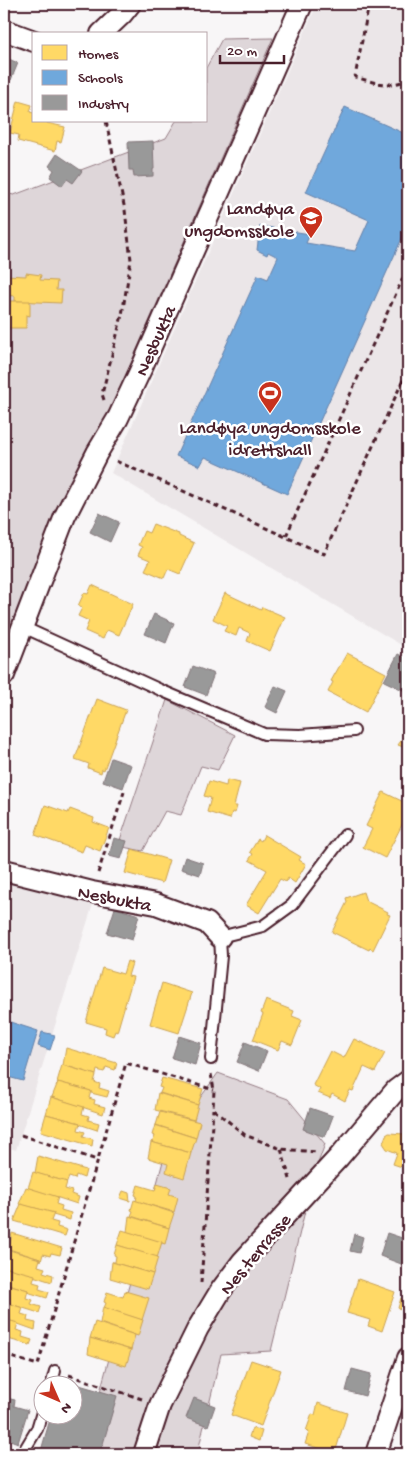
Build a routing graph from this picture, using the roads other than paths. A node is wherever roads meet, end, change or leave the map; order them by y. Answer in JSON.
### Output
{"nodes":[{"id":1,"x":130,"y":4,"type":"edge"},
{"id":2,"x":302,"y":4,"type":"edge"},
{"id":3,"x":4,"y":30,"type":"edge"},
{"id":4,"x":102,"y":32,"type":"edge"},
{"id":5,"x":32,"y":40,"type":"edge"},
{"id":6,"x":23,"y":627,"type":"junction"},
{"id":7,"x":4,"y":675,"type":"edge"},
{"id":8,"x":354,"y":731,"type":"dead end"},
{"id":9,"x":345,"y":835,"type":"dead end"},
{"id":10,"x":4,"y":870,"type":"edge"},
{"id":11,"x":220,"y":937,"type":"junction"},
{"id":12,"x":211,"y":1059,"type":"road end"},
{"id":13,"x":408,"y":1080,"type":"edge"},
{"id":14,"x":408,"y":1358,"type":"edge"},
{"id":15,"x":55,"y":1371,"type":"road end"},
{"id":16,"x":54,"y":1376,"type":"edge"},
{"id":17,"x":38,"y":1426,"type":"edge"},
{"id":18,"x":22,"y":1454,"type":"edge"},
{"id":19,"x":144,"y":1454,"type":"edge"},
{"id":20,"x":376,"y":1454,"type":"edge"}],
"edges":[{"from":1,"to":4,"type":"street"},
{"from":2,"to":6,"type":"street","name":"Nesbukta"},
{"from":3,"to":5,"type":"street"},
{"from":6,"to":7,"type":"street","name":"Nesbukta"},
{"from":6,"to":8,"type":"lane"},
{"from":9,"to":11,"type":"lane"},
{"from":10,"to":11,"type":"street","name":"Nesbukta"},
{"from":11,"to":12,"type":"lane"},
{"from":13,"to":19,"type":"street","name":"Nes terrasse"},
{"from":14,"to":20,"type":"street"},
{"from":15,"to":16,"type":"lane"},
{"from":17,"to":18,"type":"lane"}]}
